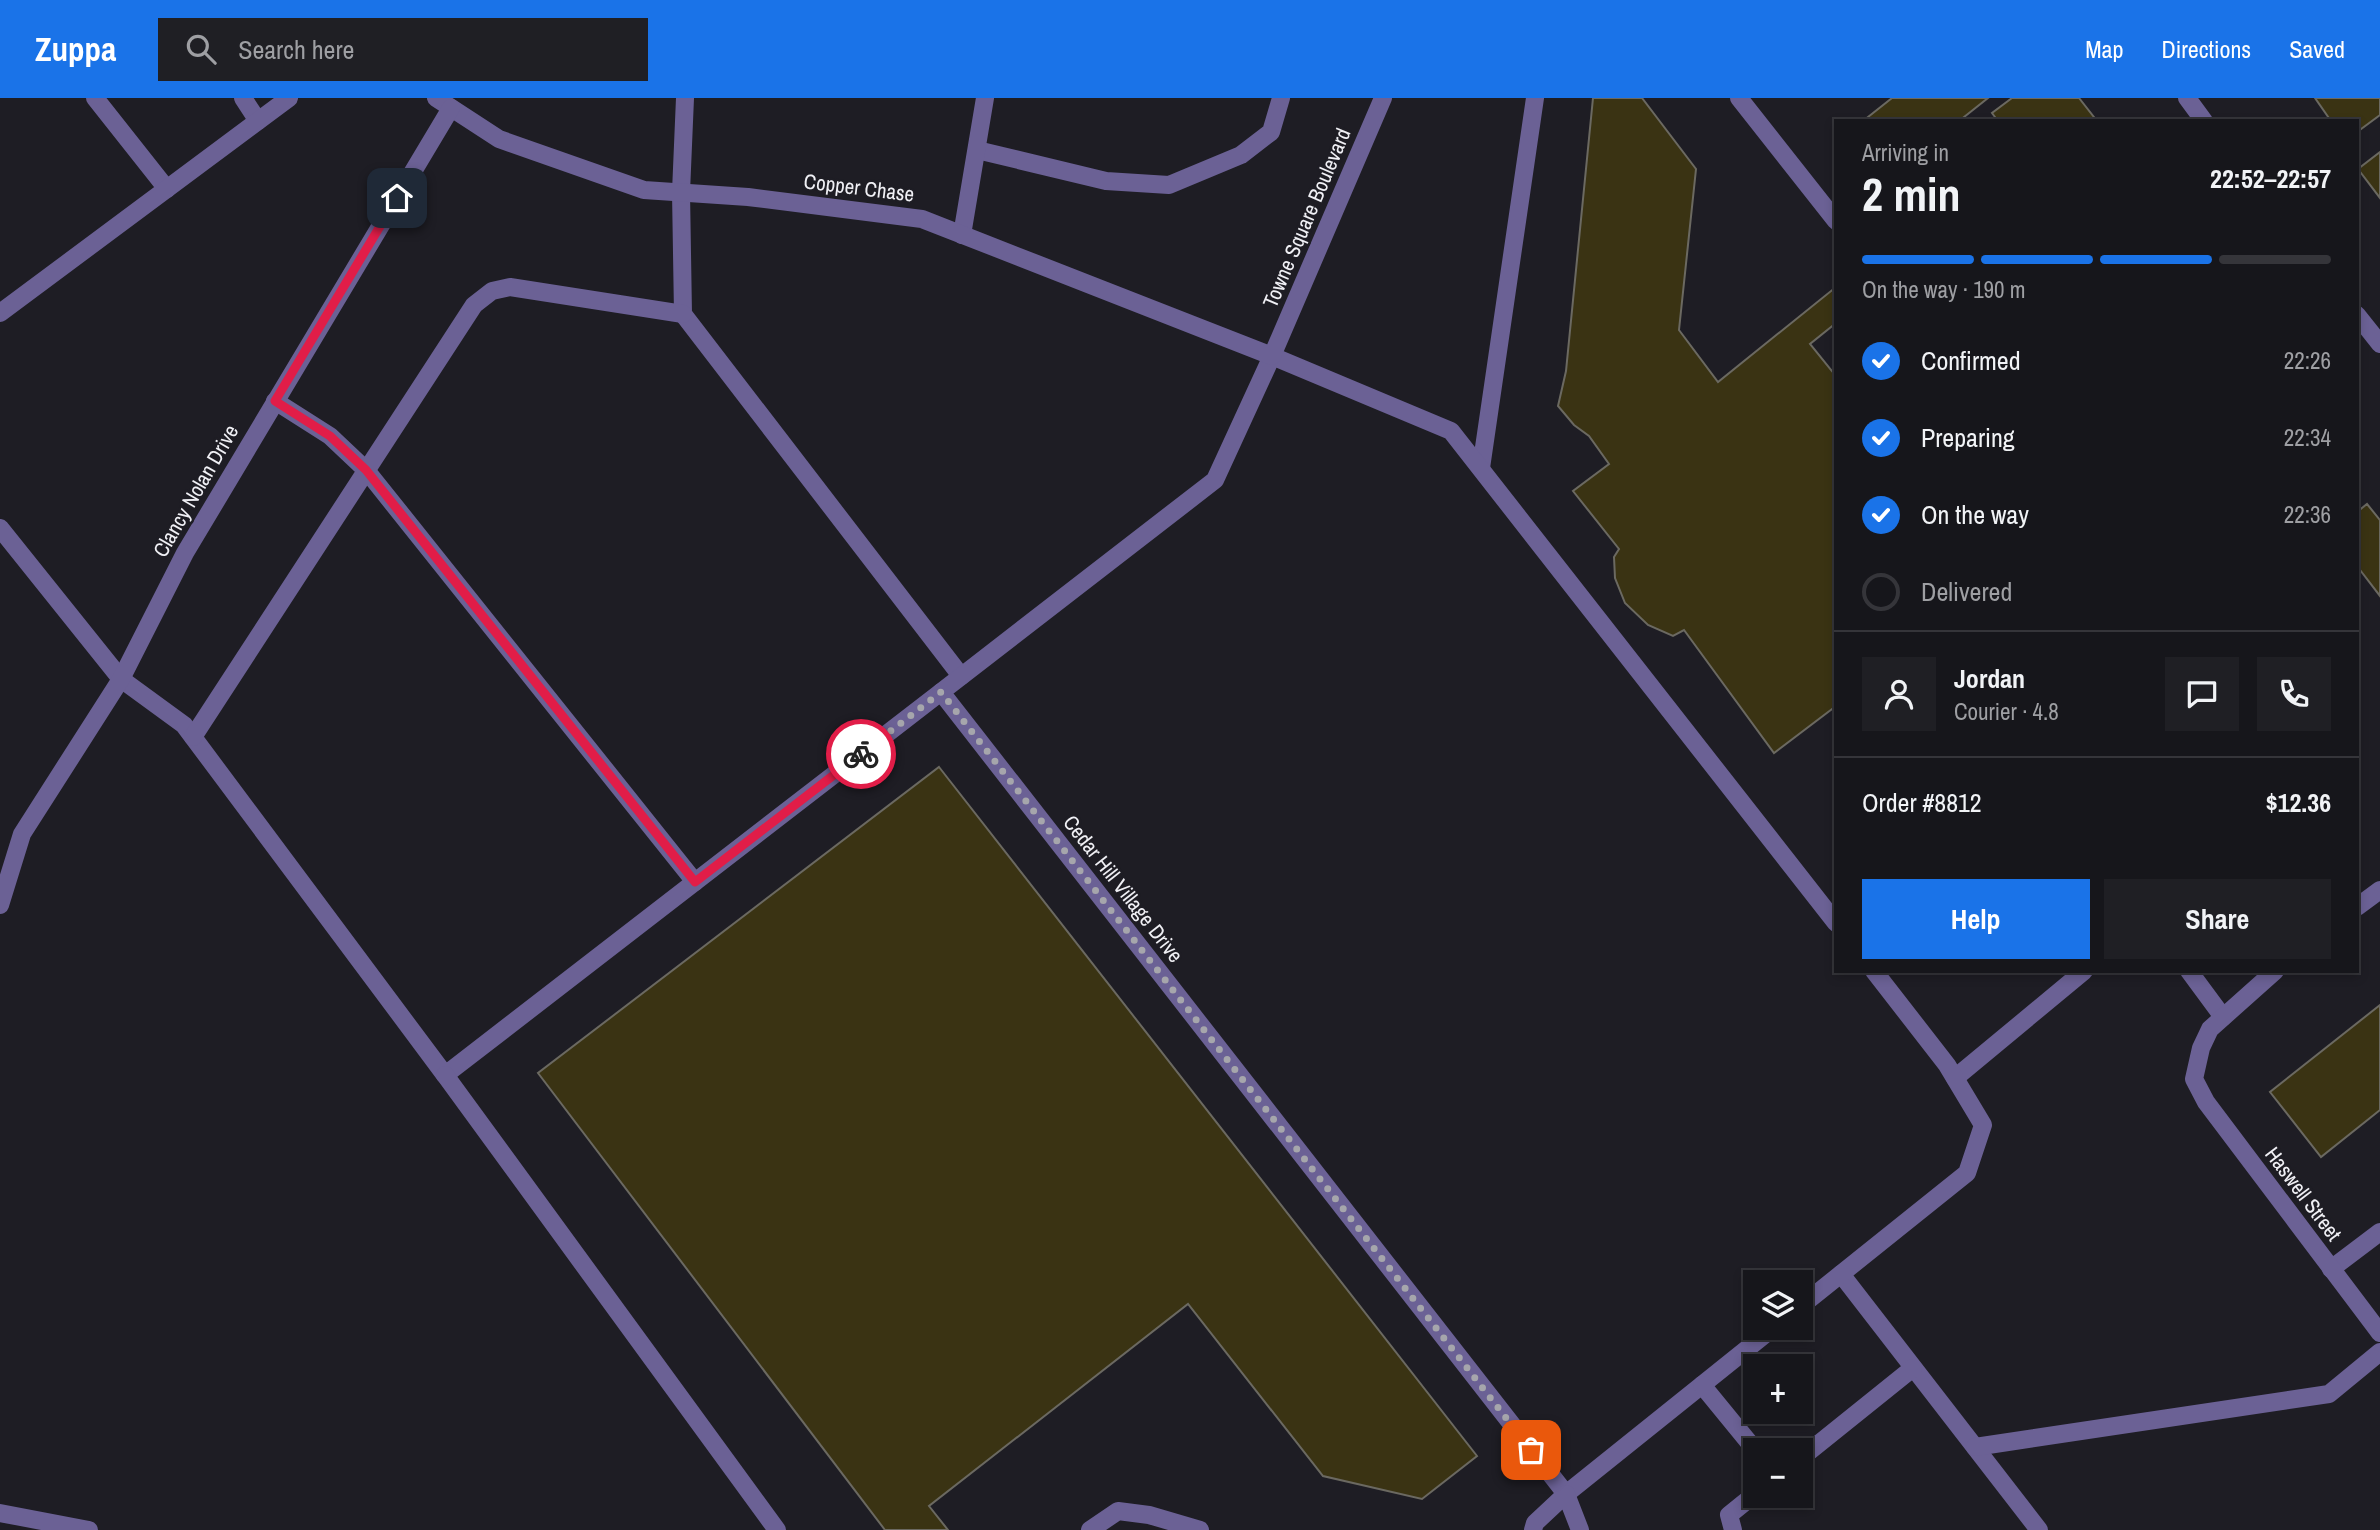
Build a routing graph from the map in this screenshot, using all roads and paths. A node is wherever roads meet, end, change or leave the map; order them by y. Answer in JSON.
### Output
{"nodes":[{"id":1,"x":95,"y":98,"type":"edge"},
{"id":2,"x":243,"y":98,"type":"edge"},
{"id":3,"x":289,"y":98,"type":"edge"},
{"id":4,"x":685,"y":98,"type":"edge"},
{"id":5,"x":985,"y":98,"type":"edge"},
{"id":6,"x":1281,"y":98,"type":"edge"},
{"id":7,"x":1383,"y":98,"type":"edge"},
{"id":8,"x":1535,"y":98,"type":"edge"},
{"id":9,"x":1740,"y":98,"type":"edge"},
{"id":10,"x":2187,"y":98,"type":"edge"},
{"id":11,"x":443,"y":103,"type":"edge"},
{"id":12,"x":2203,"y":119,"type":"edge"},
{"id":13,"x":258,"y":121,"type":"junction"},
{"id":14,"x":976,"y":150,"type":"junction"},
{"id":15,"x":167,"y":189,"type":"junction"},
{"id":16,"x":681,"y":192,"type":"junction"},
{"id":17,"x":1834,"y":218,"type":"edge"},
{"id":18,"x":962,"y":235,"type":"junction"},
{"id":19,"x":0,"y":313,"type":"edge"},
{"id":20,"x":683,"y":314,"type":"junction"},
{"id":21,"x":2359,"y":317,"type":"edge"},
{"id":22,"x":2379,"y":340,"type":"edge"},
{"id":23,"x":1272,"y":356,"type":"junction"},
{"id":24,"x":275,"y":401,"type":"junction"},
{"id":25,"x":1481,"y":468,"type":"junction"},
{"id":26,"x":366,"y":470,"type":"junction"},
{"id":27,"x":0,"y":528,"type":"edge"},
{"id":28,"x":961,"y":676,"type":"junction"},
{"id":29,"x":121,"y":679,"type":"junction"},
{"id":30,"x":941,"y":692,"type":"junction"},
{"id":31,"x":193,"y":737,"type":"junction"},
{"id":32,"x":695,"y":882,"type":"junction"},
{"id":33,"x":2380,"y":890,"type":"edge"},
{"id":34,"x":0,"y":905,"type":"edge"},
{"id":35,"x":2359,"y":906,"type":"edge"},
{"id":36,"x":1834,"y":920,"type":"edge"},
{"id":37,"x":1876,"y":973,"type":"edge"},
{"id":38,"x":2082,"y":973,"type":"edge"},
{"id":39,"x":2190,"y":973,"type":"edge"},
{"id":40,"x":2273,"y":973,"type":"edge"},
{"id":41,"x":2222,"y":1017,"type":"junction"},
{"id":42,"x":445,"y":1075,"type":"junction"},
{"id":43,"x":1955,"y":1078,"type":"junction"},
{"id":44,"x":2380,"y":1231,"type":"edge"},
{"id":45,"x":2331,"y":1269,"type":"junction"},
{"id":46,"x":1840,"y":1274,"type":"junction"},
{"id":47,"x":1813,"y":1296,"type":"edge"},
{"id":48,"x":2380,"y":1333,"type":"edge"},
{"id":49,"x":1758,"y":1340,"type":"edge"},
{"id":50,"x":2380,"y":1352,"type":"edge"},
{"id":51,"x":1913,"y":1368,"type":"junction"},
{"id":52,"x":1702,"y":1385,"type":"junction"},
{"id":53,"x":1745,"y":1438,"type":"edge"},
{"id":54,"x":1975,"y":1447,"type":"junction"},
{"id":55,"x":1813,"y":1448,"type":"edge"},
{"id":56,"x":1566,"y":1494,"type":"junction"},
{"id":57,"x":1743,"y":1504,"type":"edge"},
{"id":58,"x":0,"y":1513,"type":"edge"},
{"id":59,"x":89,"y":1530,"type":"edge"},
{"id":60,"x":777,"y":1530,"type":"edge"},
{"id":61,"x":1090,"y":1530,"type":"edge"},
{"id":62,"x":1200,"y":1530,"type":"edge"},
{"id":63,"x":1532,"y":1530,"type":"edge"},
{"id":64,"x":1580,"y":1530,"type":"edge"},
{"id":65,"x":1733,"y":1530,"type":"edge"},
{"id":66,"x":2039,"y":1530,"type":"edge"}],
"edges":[{"from":1,"to":15,"type":"street"},
{"from":2,"to":13,"type":"street"},
{"from":3,"to":13,"type":"street"},
{"from":4,"to":16,"type":"street"},
{"from":5,"to":14,"type":"street"},
{"from":6,"to":14,"type":"street"},
{"from":7,"to":23,"type":"street","name":"Towne Square Boulevard"},
{"from":8,"to":25,"type":"street"},
{"from":9,"to":17,"type":"street"},
{"from":10,"to":12,"type":"street"},
{"from":11,"to":16,"type":"street","name":"Copper Chase"},
{"from":11,"to":24,"type":"street","name":"Clancy Nolan Drive"},
{"from":13,"to":15,"type":"street"},
{"from":14,"to":18,"type":"street"},
{"from":15,"to":19,"type":"street"},
{"from":16,"to":18,"type":"street","name":"Copper Chase"},
{"from":16,"to":20,"type":"street"},
{"from":18,"to":23,"type":"street","name":"Copper Chase"},
{"from":20,"to":26,"type":"street"},
{"from":20,"to":28,"type":"street"},
{"from":21,"to":22,"type":"street"},
{"from":23,"to":25,"type":"street","name":"Copper Chase"},
{"from":23,"to":28,"type":"street"},
{"from":24,"to":26,"type":"street"},
{"from":24,"to":29,"type":"street","name":"Clancy Nolan Drive"},
{"from":25,"to":36,"type":"street","name":"Copper Chase"},
{"from":26,"to":31,"type":"street"},
{"from":26,"to":32,"type":"street"},
{"from":27,"to":29,"type":"street"},
{"from":28,"to":30,"type":"street"},
{"from":29,"to":31,"type":"street"},
{"from":29,"to":34,"type":"street","name":"Clancy Nolan Drive"},
{"from":30,"to":32,"type":"street"},
{"from":30,"to":56,"type":"street","name":"Cedar Hill Village Drive"},
{"from":31,"to":42,"type":"street"},
{"from":32,"to":42,"type":"street"},
{"from":33,"to":35,"type":"street"},
{"from":37,"to":43,"type":"street"},
{"from":38,"to":43,"type":"street"},
{"from":39,"to":41,"type":"street"},
{"from":40,"to":41,"type":"street"},
{"from":41,"to":45,"type":"street","name":"Haswell Street"},
{"from":42,"to":60,"type":"street"},
{"from":43,"to":46,"type":"street"},
{"from":44,"to":45,"type":"street"},
{"from":45,"to":48,"type":"street","name":"Haswell Street"},
{"from":46,"to":47,"type":"street"},
{"from":46,"to":51,"type":"street"},
{"from":49,"to":52,"type":"street"},
{"from":50,"to":54,"type":"street"},
{"from":51,"to":54,"type":"street"},
{"from":51,"to":55,"type":"street"},
{"from":52,"to":53,"type":"street"},
{"from":52,"to":56,"type":"street"},
{"from":54,"to":66,"type":"street"},
{"from":56,"to":63,"type":"street"},
{"from":56,"to":64,"type":"street","name":"Cedar Hill Village Drive"},
{"from":57,"to":65,"type":"street"},
{"from":58,"to":59,"type":"street"},
{"from":61,"to":62,"type":"street"}]}
